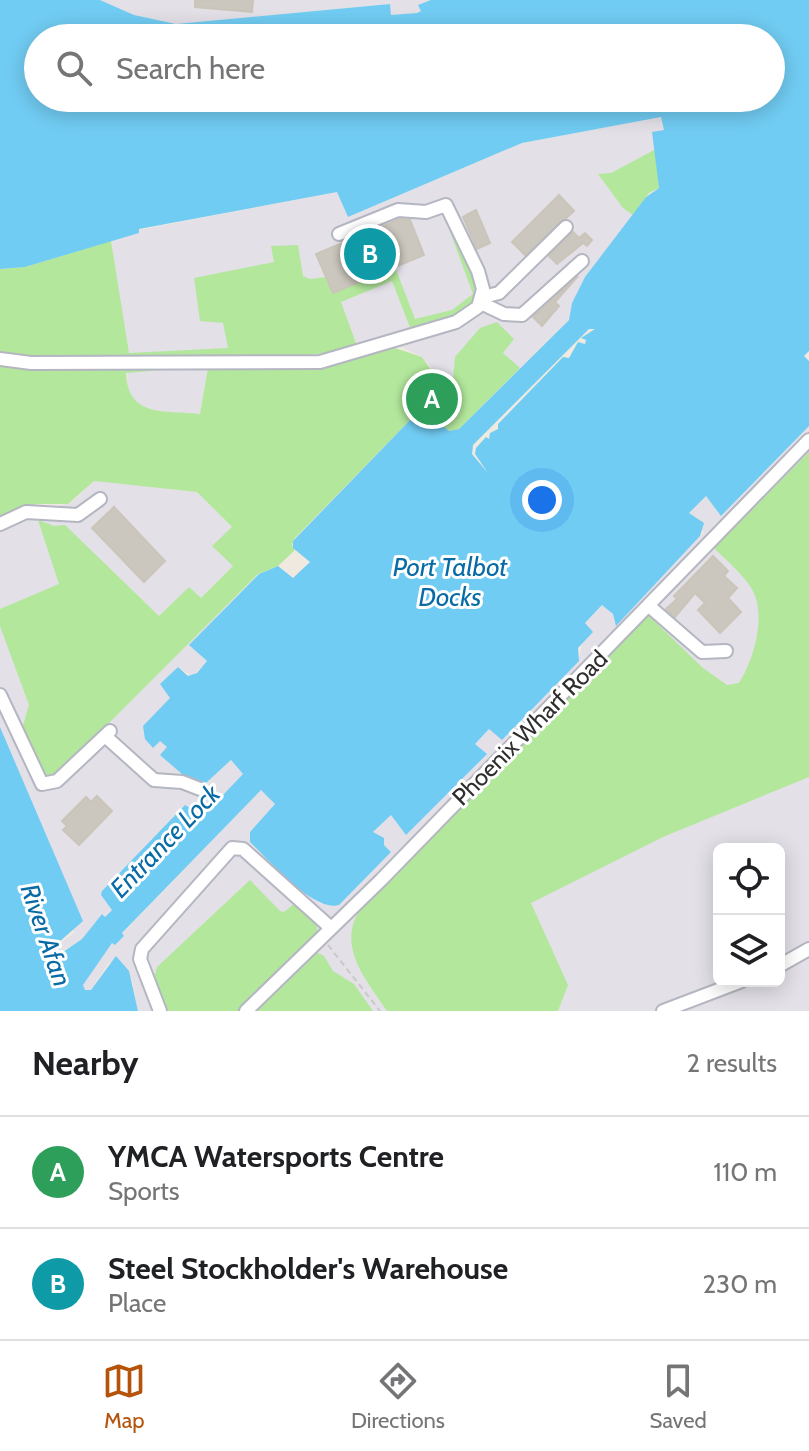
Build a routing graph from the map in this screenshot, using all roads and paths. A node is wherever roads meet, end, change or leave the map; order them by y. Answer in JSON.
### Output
{"nodes":[{"id":1,"x":566,"y":227,"type":"dead end"},
{"id":2,"x":339,"y":234,"type":"dead end"},
{"id":3,"x":582,"y":261,"type":"dead end"},
{"id":4,"x":482,"y":300,"type":"junction"},
{"id":5,"x":0,"y":359,"type":"edge"},
{"id":6,"x":809,"y":440,"type":"edge"},
{"id":7,"x":100,"y":499,"type":"dead end"},
{"id":8,"x":0,"y":524,"type":"edge"},
{"id":9,"x":649,"y":606,"type":"junction"},
{"id":10,"x":726,"y":651,"type":"dead end"},
{"id":11,"x":0,"y":695,"type":"edge"},
{"id":12,"x":200,"y":789,"type":"dead end"},
{"id":13,"x":326,"y":933,"type":"junction"},
{"id":14,"x":809,"y":949,"type":"edge"},
{"id":15,"x":785,"y":963,"type":"edge"},
{"id":16,"x":726,"y":987,"type":"edge"},
{"id":17,"x":160,"y":1011,"type":"edge"},
{"id":18,"x":246,"y":1011,"type":"edge"},
{"id":19,"x":380,"y":1011,"type":"edge"},
{"id":20,"x":663,"y":1011,"type":"edge"}],
"edges":[{"from":1,"to":4,"type":"lane"},
{"from":2,"to":4,"type":"lane"},
{"from":3,"to":4,"type":"lane"},
{"from":4,"to":5,"type":"lane"},
{"from":6,"to":9,"type":"lane","name":"Phoenix Wharf Road"},
{"from":7,"to":8,"type":"lane"},
{"from":9,"to":10,"type":"lane"},
{"from":9,"to":13,"type":"lane","name":"Phoenix Wharf Road"},
{"from":11,"to":12,"type":"lane"},
{"from":13,"to":17,"type":"lane"},
{"from":13,"to":18,"type":"lane","name":"Phoenix Wharf Road"},
{"from":13,"to":19,"type":"path"},
{"from":14,"to":15,"type":"lane"},
{"from":16,"to":20,"type":"lane"}]}
